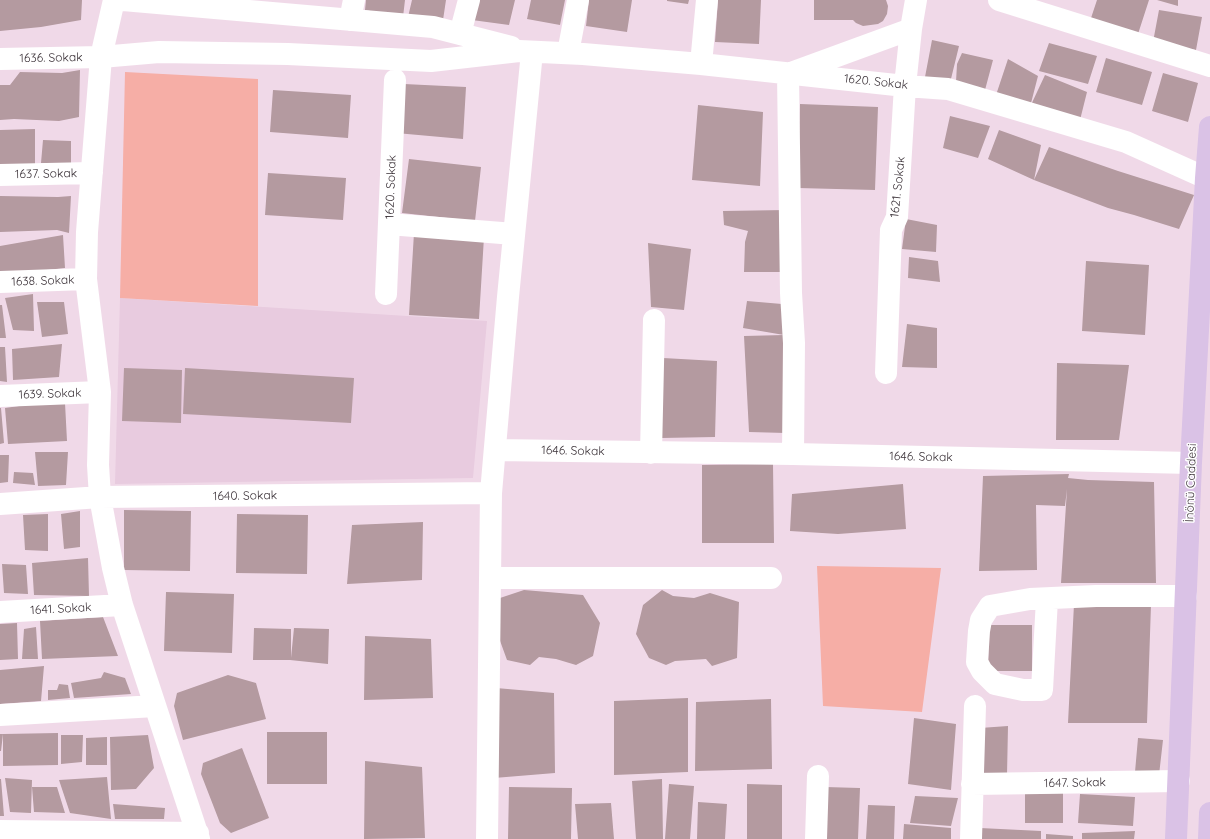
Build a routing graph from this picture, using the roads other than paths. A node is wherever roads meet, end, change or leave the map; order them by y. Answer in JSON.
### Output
{"nodes":[{"id":1,"x":114,"y":0,"type":"edge"},
{"id":2,"x":123,"y":0,"type":"edge"},
{"id":3,"x":469,"y":0,"type":"edge"},
{"id":4,"x":578,"y":0,"type":"edge"},
{"id":5,"x":707,"y":0,"type":"edge"},
{"id":6,"x":916,"y":0,"type":"edge"},
{"id":7,"x":999,"y":0,"type":"edge"},
{"id":8,"x":240,"y":5,"type":"edge"},
{"id":9,"x":352,"y":10,"type":"edge"},
{"id":10,"x":912,"y":29,"type":"junction"},
{"id":11,"x":460,"y":34,"type":"junction"},
{"id":12,"x":532,"y":52,"type":"junction"},
{"id":13,"x":568,"y":53,"type":"junction"},
{"id":14,"x":101,"y":57,"type":"junction"},
{"id":15,"x":0,"y":59,"type":"edge"},
{"id":16,"x":701,"y":64,"type":"junction"},
{"id":17,"x":1210,"y":66,"type":"edge"},
{"id":18,"x":788,"y":74,"type":"junction"},
{"id":19,"x":395,"y":80,"type":"dead end"},
{"id":20,"x":906,"y":86,"type":"junction"},
{"id":21,"x":1210,"y":127,"type":"edge"},
{"id":22,"x":92,"y":173,"type":"junction"},
{"id":23,"x":0,"y":175,"type":"edge"},
{"id":24,"x":1206,"y":178,"type":"junction"},
{"id":25,"x":389,"y":224,"type":"junction"},
{"id":26,"x":514,"y":234,"type":"junction"},
{"id":27,"x":86,"y":279,"type":"junction"},
{"id":28,"x":0,"y":282,"type":"edge"},
{"id":29,"x":386,"y":294,"type":"dead end"},
{"id":30,"x":654,"y":320,"type":"dead end"},
{"id":31,"x":886,"y":373,"type":"dead end"},
{"id":32,"x":100,"y":392,"type":"junction"},
{"id":33,"x":0,"y":396,"type":"edge"},
{"id":34,"x":495,"y":450,"type":"junction"},
{"id":35,"x":651,"y":453,"type":"junction"},
{"id":36,"x":793,"y":454,"type":"junction"},
{"id":37,"x":1191,"y":463,"type":"junction"},
{"id":38,"x":491,"y":493,"type":"junction"},
{"id":39,"x":100,"y":497,"type":"junction"},
{"id":40,"x":0,"y":504,"type":"edge"},
{"id":41,"x":490,"y":578,"type":"junction"},
{"id":42,"x":771,"y":578,"type":"dead end"},
{"id":43,"x":1186,"y":596,"type":"junction"},
{"id":44,"x":1047,"y":599,"type":"junction"},
{"id":45,"x":122,"y":605,"type":"junction"},
{"id":46,"x":0,"y":612,"type":"edge"},
{"id":47,"x":155,"y":706,"type":"junction"},
{"id":48,"x":976,"y":706,"type":"dead end"},
{"id":49,"x":0,"y":715,"type":"edge"},
{"id":50,"x":818,"y":776,"type":"dead end"},
{"id":51,"x":1179,"y":781,"type":"junction"},
{"id":52,"x":972,"y":784,"type":"junction"},
{"id":53,"x":1210,"y":813,"type":"edge"},
{"id":54,"x":0,"y":831,"type":"edge"},
{"id":55,"x":198,"y":836,"type":"edge"},
{"id":56,"x":487,"y":839,"type":"edge"},
{"id":57,"x":816,"y":839,"type":"edge"},
{"id":58,"x":971,"y":839,"type":"edge"},
{"id":59,"x":1176,"y":839,"type":"edge"},
{"id":60,"x":1209,"y":839,"type":"edge"}],
"edges":[{"from":1,"to":14,"type":"street"},
{"from":2,"to":8,"type":"street"},
{"from":3,"to":11,"type":"street"},
{"from":4,"to":13,"type":"street"},
{"from":5,"to":16,"type":"street"},
{"from":6,"to":10,"type":"street","name":"1621. Sokak"},
{"from":7,"to":17,"type":"street"},
{"from":8,"to":9,"type":"street"},
{"from":9,"to":11,"type":"street"},
{"from":10,"to":18,"type":"street"},
{"from":10,"to":20,"type":"street","name":"1621. Sokak"},
{"from":11,"to":12,"type":"street"},
{"from":12,"to":13,"type":"street","name":"1620. Sokak"},
{"from":12,"to":14,"type":"street","name":"1636. Sokak"},
{"from":12,"to":26,"type":"street"},
{"from":13,"to":16,"type":"street","name":"1620. Sokak"},
{"from":14,"to":15,"type":"street","name":"1636. Sokak"},
{"from":14,"to":22,"type":"street"},
{"from":16,"to":18,"type":"street","name":"1620. Sokak"},
{"from":18,"to":20,"type":"street","name":"1620. Sokak"},
{"from":18,"to":36,"type":"street"},
{"from":19,"to":25,"type":"street","name":"1620. Sokak"},
{"from":20,"to":24,"type":"street","name":"1620. Sokak"},
{"from":20,"to":31,"type":"street","name":"1621. Sokak"},
{"from":21,"to":24,"type":"main road","name":"İnönü Caddesi"},
{"from":22,"to":23,"type":"street","name":"1637. Sokak"},
{"from":22,"to":27,"type":"street"},
{"from":24,"to":37,"type":"main road","name":"İnönü Caddesi"},
{"from":25,"to":26,"type":"street"},
{"from":25,"to":29,"type":"street","name":"1620. Sokak"},
{"from":26,"to":34,"type":"street"},
{"from":27,"to":28,"type":"street","name":"1638. Sokak"},
{"from":27,"to":32,"type":"street"},
{"from":30,"to":35,"type":"street"},
{"from":32,"to":33,"type":"street","name":"1639. Sokak"},
{"from":32,"to":39,"type":"street"},
{"from":34,"to":35,"type":"street","name":"1646. Sokak"},
{"from":34,"to":38,"type":"street"},
{"from":35,"to":36,"type":"street","name":"1646. Sokak"},
{"from":36,"to":37,"type":"street","name":"1646. Sokak"},
{"from":37,"to":43,"type":"main road","name":"İnönü Caddesi"},
{"from":38,"to":39,"type":"street","name":"1640. Sokak"},
{"from":38,"to":41,"type":"street"},
{"from":39,"to":40,"type":"street","name":"1640. Sokak"},
{"from":39,"to":45,"type":"street"},
{"from":41,"to":42,"type":"street"},
{"from":41,"to":56,"type":"street"},
{"from":43,"to":44,"type":"street"},
{"from":43,"to":51,"type":"main road","name":"İnönü Caddesi"},
{"from":44,"to":44,"type":"street"},
{"from":45,"to":46,"type":"street","name":"1641. Sokak"},
{"from":45,"to":47,"type":"street"},
{"from":47,"to":49,"type":"street"},
{"from":47,"to":55,"type":"street"},
{"from":48,"to":52,"type":"street"},
{"from":50,"to":57,"type":"street"},
{"from":51,"to":52,"type":"street","name":"1647. Sokak"},
{"from":51,"to":59,"type":"main road","name":"İnönü Caddesi"},
{"from":52,"to":58,"type":"street"},
{"from":53,"to":60,"type":"main road"},
{"from":54,"to":55,"type":"street"}]}
